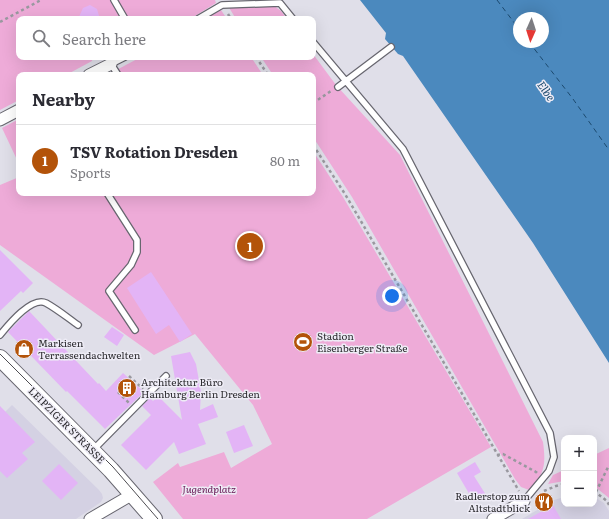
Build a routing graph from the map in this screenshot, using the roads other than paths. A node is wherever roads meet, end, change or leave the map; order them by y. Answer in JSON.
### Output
{"nodes":[{"id":1,"x":114,"y":0,"type":"edge"},
{"id":2,"x":123,"y":16,"type":"edge"},
{"id":3,"x":203,"y":16,"type":"edge"},
{"id":4,"x":291,"y":16,"type":"edge"},
{"id":5,"x":316,"y":46,"type":"edge"},
{"id":6,"x":391,"y":47,"type":"dead end"},
{"id":7,"x":119,"y":60,"type":"edge"},
{"id":8,"x":112,"y":64,"type":"junction"},
{"id":9,"x":95,"y":72,"type":"edge"},
{"id":10,"x":116,"y":72,"type":"edge"},
{"id":11,"x":346,"y":81,"type":"junction"},
{"id":12,"x":338,"y":87,"type":"road end"},
{"id":13,"x":16,"y":112,"type":"edge"},
{"id":14,"x":0,"y":120,"type":"edge"},
{"id":15,"x":109,"y":196,"type":"edge"},
{"id":16,"x":78,"y":325,"type":"dead end"},
{"id":17,"x":135,"y":330,"type":"dead end"},
{"id":18,"x":0,"y":335,"type":"edge"},
{"id":19,"x":0,"y":358,"type":"edge"},
{"id":20,"x":166,"y":376,"type":"dead end"},
{"id":21,"x":93,"y":451,"type":"junction"},
{"id":22,"x":133,"y":494,"type":"junction"},
{"id":23,"x":524,"y":501,"type":"joint"},
{"id":24,"x":90,"y":519,"type":"edge"},
{"id":25,"x":154,"y":519,"type":"edge"},
{"id":26,"x":493,"y":519,"type":"edge"}],
"edges":[{"from":1,"to":2,"type":"lane"},
{"from":3,"to":4,"type":"lane"},
{"from":5,"to":11,"type":"lane"},
{"from":6,"to":11,"type":"lane"},
{"from":7,"to":8,"type":"lane"},
{"from":8,"to":9,"type":"street"},
{"from":8,"to":10,"type":"lane"},
{"from":11,"to":12,"type":"lane"},
{"from":11,"to":23,"type":"lane"},
{"from":13,"to":14,"type":"street"},
{"from":15,"to":17,"type":"lane"},
{"from":16,"to":18,"type":"lane"},
{"from":19,"to":21,"type":"main road","name":"LEIPZIGER STRASSE"},
{"from":20,"to":21,"type":"lane"},
{"from":21,"to":22,"type":"main road","name":"LEIPZIGER STRASSE"},
{"from":22,"to":24,"type":"street"},
{"from":22,"to":25,"type":"main road","name":"LEIPZIGER STRASSE"},
{"from":23,"to":26,"type":"street"}]}
